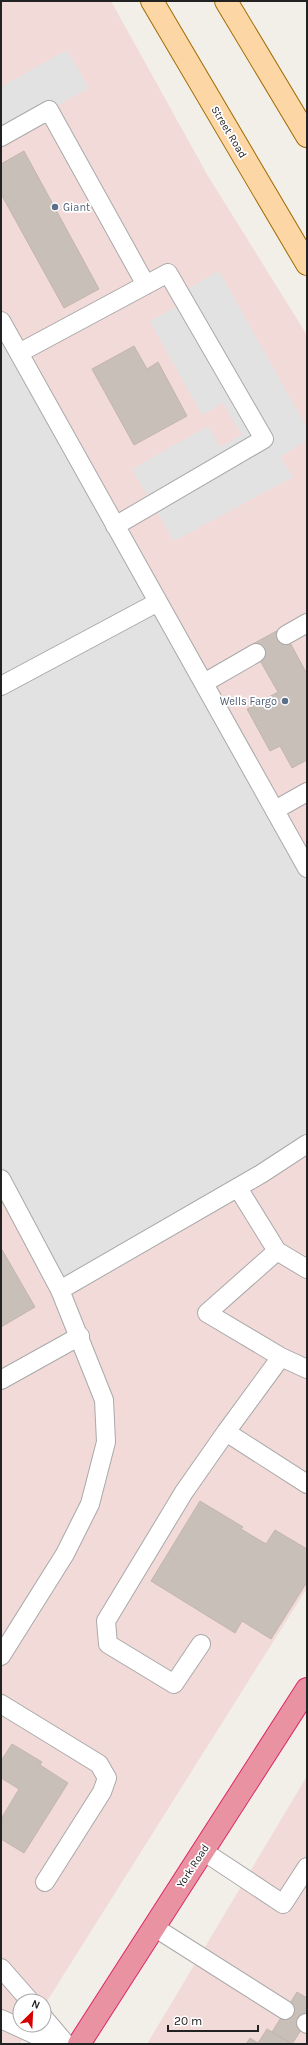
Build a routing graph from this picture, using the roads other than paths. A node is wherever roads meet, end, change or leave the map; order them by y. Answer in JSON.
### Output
{"nodes":[{"id":1,"x":152,"y":1,"type":"edge"},
{"id":2,"x":226,"y":1,"type":"edge"},
{"id":3,"x":307,"y":136,"type":"edge"},
{"id":4,"x":1,"y":137,"type":"edge"},
{"id":5,"x":307,"y":264,"type":"edge"},
{"id":6,"x":146,"y":285,"type":"junction"},
{"id":7,"x":1,"y":321,"type":"edge"},
{"id":8,"x":19,"y":353,"type":"junction"},
{"id":9,"x":115,"y":526,"type":"junction"},
{"id":10,"x":158,"y":602,"type":"junction"},
{"id":11,"x":307,"y":622,"type":"edge"},
{"id":12,"x":286,"y":635,"type":"dead end"},
{"id":13,"x":256,"y":653,"type":"dead end"},
{"id":14,"x":204,"y":683,"type":"junction"},
{"id":15,"x":1,"y":686,"type":"edge"},
{"id":16,"x":307,"y":792,"type":"edge"},
{"id":17,"x":274,"y":810,"type":"junction"},
{"id":18,"x":307,"y":868,"type":"edge"},
{"id":19,"x":307,"y":1144,"type":"edge"},
{"id":20,"x":1,"y":1179,"type":"edge"},
{"id":21,"x":238,"y":1188,"type":"junction"},
{"id":22,"x":278,"y":1251,"type":"junction"},
{"id":23,"x":307,"y":1269,"type":"edge"},
{"id":24,"x":60,"y":1290,"type":"junction"},
{"id":25,"x":80,"y":1336,"type":"junction"},
{"id":26,"x":280,"y":1357,"type":"junction"},
{"id":27,"x":307,"y":1369,"type":"edge"},
{"id":28,"x":1,"y":1380,"type":"edge"},
{"id":29,"x":226,"y":1432,"type":"junction"},
{"id":30,"x":307,"y":1484,"type":"edge"},
{"id":31,"x":201,"y":1644,"type":"dead end"},
{"id":32,"x":1,"y":1656,"type":"edge"},
{"id":33,"x":305,"y":1695,"type":"edge"},
{"id":34,"x":1,"y":1704,"type":"edge"},
{"id":35,"x":203,"y":1851,"type":"junction"},
{"id":36,"x":307,"y":1867,"type":"edge"},
{"id":37,"x":45,"y":1882,"type":"dead end"},
{"id":38,"x":154,"y":1927,"type":"junction"},
{"id":39,"x":1,"y":1968,"type":"edge"},
{"id":40,"x":23,"y":1993,"type":"edge"},
{"id":41,"x":285,"y":2010,"type":"dead end"},
{"id":42,"x":1,"y":2019,"type":"edge"},
{"id":43,"x":52,"y":2027,"type":"edge"},
{"id":44,"x":56,"y":2044,"type":"edge"},
{"id":45,"x":66,"y":2044,"type":"edge"},
{"id":46,"x":79,"y":2044,"type":"edge"}],
"edges":[{"from":1,"to":5,"type":"main road","name":"Street Road"},
{"from":2,"to":3,"type":"main road"},
{"from":4,"to":6,"type":"lane"},
{"from":6,"to":8,"type":"lane"},
{"from":6,"to":9,"type":"lane"},
{"from":7,"to":8,"type":"lane"},
{"from":8,"to":9,"type":"lane"},
{"from":9,"to":10,"type":"lane"},
{"from":10,"to":14,"type":"lane"},
{"from":10,"to":15,"type":"lane"},
{"from":11,"to":12,"type":"lane"},
{"from":13,"to":14,"type":"lane"},
{"from":14,"to":17,"type":"lane"},
{"from":16,"to":17,"type":"lane"},
{"from":17,"to":18,"type":"lane"},
{"from":19,"to":21,"type":"lane"},
{"from":20,"to":24,"type":"lane"},
{"from":21,"to":22,"type":"lane"},
{"from":21,"to":24,"type":"lane"},
{"from":22,"to":23,"type":"lane"},
{"from":22,"to":26,"type":"lane"},
{"from":24,"to":25,"type":"lane"},
{"from":25,"to":28,"type":"lane"},
{"from":25,"to":32,"type":"lane"},
{"from":26,"to":27,"type":"lane"},
{"from":26,"to":29,"type":"lane"},
{"from":29,"to":30,"type":"lane"},
{"from":29,"to":31,"type":"lane"},
{"from":33,"to":35,"type":"highway","name":"York Road"},
{"from":34,"to":37,"type":"lane"},
{"from":35,"to":36,"type":"lane"},
{"from":35,"to":38,"type":"highway","name":"York Road"},
{"from":38,"to":41,"type":"lane"},
{"from":38,"to":46,"type":"highway","name":"York Road"},
{"from":39,"to":40,"type":"lane"},
{"from":42,"to":44,"type":"lane"},
{"from":43,"to":45,"type":"lane"}]}
